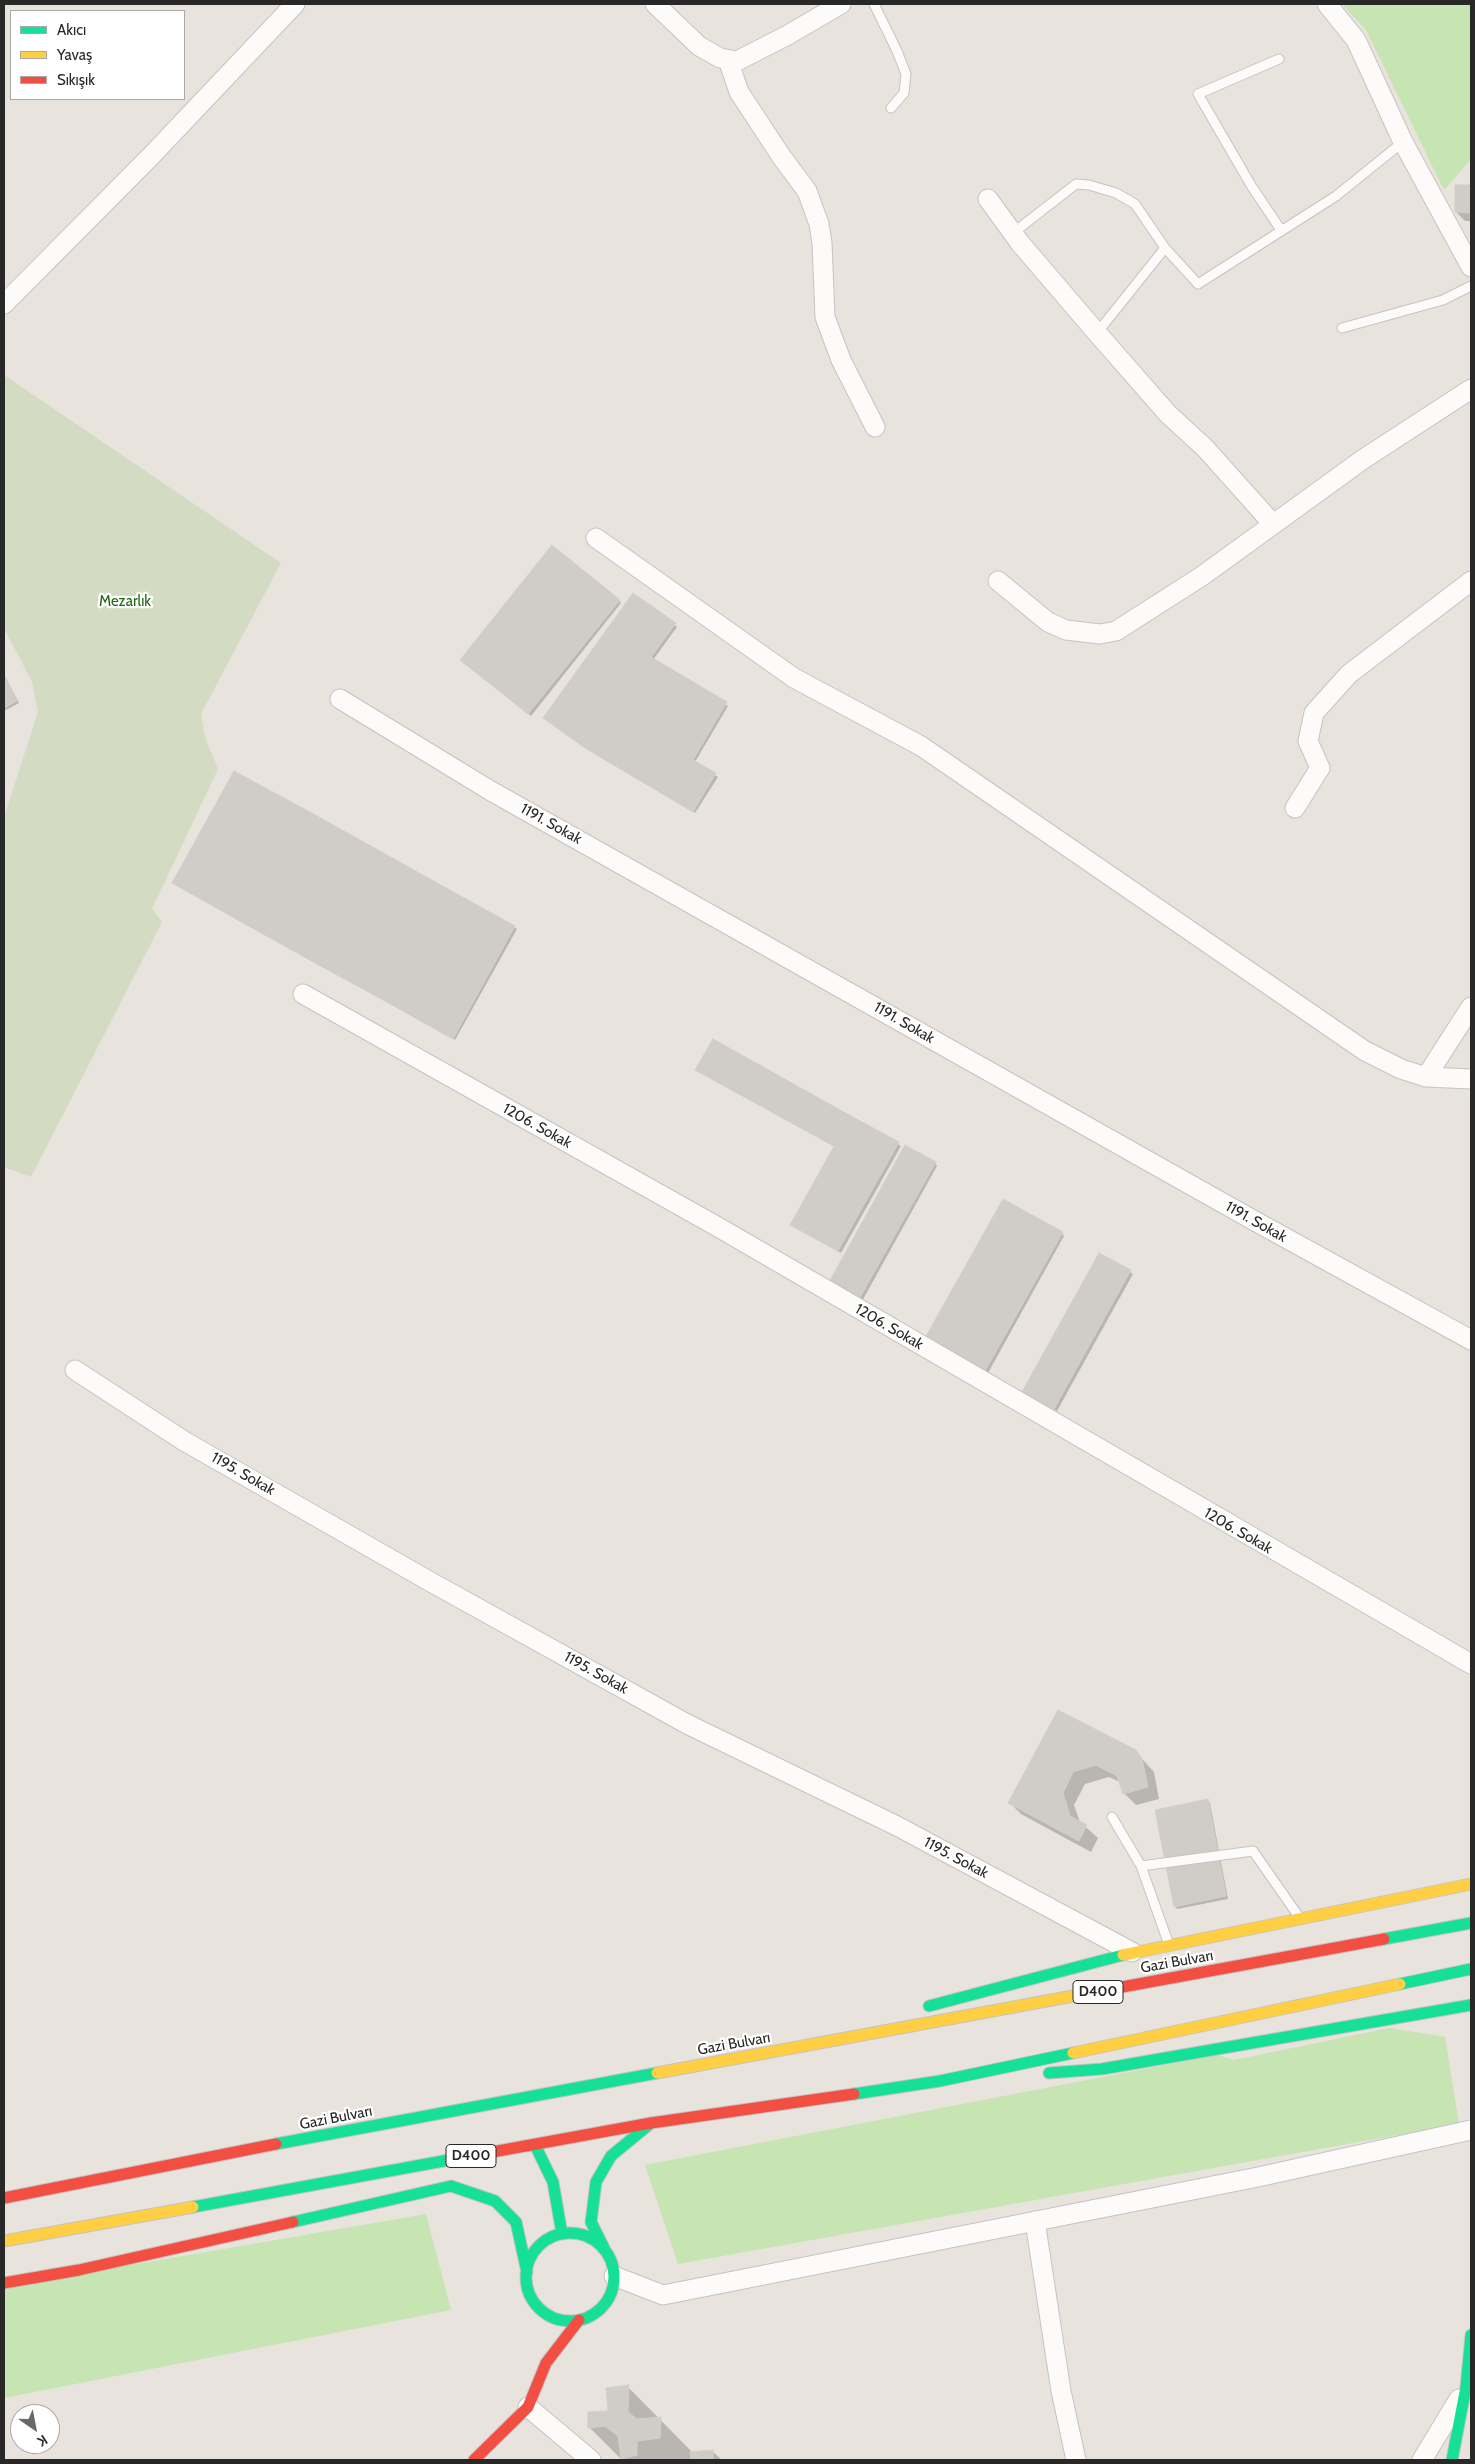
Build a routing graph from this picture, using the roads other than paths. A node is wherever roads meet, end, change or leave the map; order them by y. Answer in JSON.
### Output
{"nodes":[{"id":1,"x":295,"y":4,"type":"edge"},
{"id":2,"x":655,"y":4,"type":"edge"},
{"id":3,"x":841,"y":4,"type":"edge"},
{"id":4,"x":874,"y":4,"type":"edge"},
{"id":5,"x":1327,"y":4,"type":"edge"},
{"id":6,"x":1279,"y":59,"type":"dead end"},
{"id":7,"x":728,"y":60,"type":"junction"},
{"id":8,"x":892,"y":108,"type":"dead end"},
{"id":9,"x":1403,"y":142,"type":"junction"},
{"id":10,"x":988,"y":199,"type":"dead end"},
{"id":11,"x":1281,"y":230,"type":"junction"},
{"id":12,"x":1013,"y":233,"type":"junction"},
{"id":13,"x":1165,"y":248,"type":"junction"},
{"id":14,"x":1471,"y":267,"type":"edge"},
{"id":15,"x":1471,"y":286,"type":"edge"},
{"id":16,"x":4,"y":304,"type":"edge"},
{"id":17,"x":1342,"y":328,"type":"dead end"},
{"id":18,"x":1097,"y":333,"type":"junction"},
{"id":19,"x":1471,"y":389,"type":"edge"},
{"id":20,"x":875,"y":427,"type":"dead end"},
{"id":21,"x":1274,"y":524,"type":"junction"},
{"id":22,"x":596,"y":538,"type":"dead end"},
{"id":23,"x":1471,"y":581,"type":"edge"},
{"id":24,"x":998,"y":582,"type":"dead end"},
{"id":25,"x":340,"y":699,"type":"dead end"},
{"id":26,"x":1295,"y":808,"type":"dead end"},
{"id":27,"x":303,"y":994,"type":"dead end"},
{"id":28,"x":1471,"y":1007,"type":"edge"},
{"id":29,"x":1426,"y":1077,"type":"junction"},
{"id":30,"x":1471,"y":1079,"type":"edge"},
{"id":31,"x":1471,"y":1340,"type":"edge"},
{"id":32,"x":75,"y":1370,"type":"dead end"},
{"id":33,"x":1471,"y":1664,"type":"edge"},
{"id":34,"x":1112,"y":1817,"type":"dead end"},
{"id":35,"x":1141,"y":1866,"type":"junction"},
{"id":36,"x":1471,"y":1884,"type":"edge"},
{"id":37,"x":1300,"y":1918,"type":"junction"},
{"id":38,"x":1471,"y":1922,"type":"edge"},
{"id":39,"x":1169,"y":1945,"type":"junction"},
{"id":40,"x":1132,"y":1952,"type":"junction"},
{"id":41,"x":1471,"y":1969,"type":"edge"},
{"id":42,"x":1471,"y":2004,"type":"edge"},
{"id":43,"x":914,"y":2010,"type":"dead end"},
{"id":44,"x":876,"y":2020,"type":"dead end"},
{"id":45,"x":724,"y":2061,"type":"junction"},
{"id":46,"x":940,"y":2081,"type":"junction"},
{"id":47,"x":651,"y":2123,"type":"junction"},
{"id":48,"x":1471,"y":2130,"type":"edge"},
{"id":49,"x":535,"y":2145,"type":"junction"},
{"id":50,"x":33,"y":2179,"type":"dead end"},
{"id":51,"x":101,"y":2179,"type":"junction"},
{"id":52,"x":4,"y":2198,"type":"edge"},
{"id":53,"x":1036,"y":2221,"type":"junction"},
{"id":54,"x":562,"y":2234,"type":"junction"},
{"id":55,"x":4,"y":2241,"type":"edge"},
{"id":56,"x":604,"y":2248,"type":"junction"},
{"id":57,"x":527,"y":2272,"type":"junction"},
{"id":58,"x":614,"y":2276,"type":"junction"},
{"id":59,"x":4,"y":2283,"type":"edge"},
{"id":60,"x":532,"y":2299,"type":"junction"},
{"id":61,"x":579,"y":2320,"type":"junction"},
{"id":62,"x":544,"y":2329,"type":"dead end"},
{"id":63,"x":1471,"y":2335,"type":"edge"},
{"id":64,"x":547,"y":2345,"type":"dead end"},
{"id":65,"x":546,"y":2363,"type":"junction"},
{"id":66,"x":1466,"y":2388,"type":"junction"},
{"id":67,"x":528,"y":2407,"type":"junction"},
{"id":68,"x":474,"y":2460,"type":"edge"},
{"id":69,"x":591,"y":2460,"type":"edge"},
{"id":70,"x":1076,"y":2460,"type":"edge"},
{"id":71,"x":1422,"y":2460,"type":"edge"},
{"id":72,"x":1452,"y":2460,"type":"edge"}],
"edges":[{"from":1,"to":16,"type":"street"},
{"from":2,"to":7,"type":"street"},
{"from":3,"to":7,"type":"street"},
{"from":4,"to":8,"type":"lane"},
{"from":5,"to":9,"type":"street"},
{"from":6,"to":11,"type":"lane"},
{"from":7,"to":20,"type":"street"},
{"from":9,"to":11,"type":"lane"},
{"from":9,"to":14,"type":"street"},
{"from":10,"to":12,"type":"street"},
{"from":11,"to":13,"type":"lane"},
{"from":12,"to":13,"type":"lane"},
{"from":12,"to":18,"type":"street"},
{"from":13,"to":18,"type":"lane"},
{"from":15,"to":17,"type":"lane"},
{"from":18,"to":21,"type":"street"},
{"from":19,"to":21,"type":"street"},
{"from":21,"to":24,"type":"street"},
{"from":22,"to":29,"type":"street"},
{"from":23,"to":26,"type":"street"},
{"from":25,"to":31,"type":"street","name":"1191. Sokak"},
{"from":27,"to":33,"type":"street","name":"1206. Sokak"},
{"from":28,"to":29,"type":"street"},
{"from":29,"to":30,"type":"street"},
{"from":32,"to":40,"type":"street","name":"1195. Sokak"},
{"from":34,"to":35,"type":"lane"},
{"from":35,"to":37,"type":"lane"},
{"from":35,"to":39,"type":"lane"},
{"from":36,"to":37,"type":"main road"},
{"from":37,"to":39,"type":"main road"},
{"from":38,"to":45,"type":"main road","name":"Gazi Bulvarı","number":"D400"},
{"from":39,"to":40,"type":"main road"},
{"from":40,"to":43,"type":"main road"},
{"from":41,"to":46,"type":"main road","number":"D400"},
{"from":42,"to":46,"type":"main road"},
{"from":44,"to":45,"type":"main road"},
{"from":45,"to":51,"type":"main road","name":"Gazi Bulvarı","number":"D400"},
{"from":46,"to":47,"type":"main road","number":"D400"},
{"from":47,"to":49,"type":"main road","number":"D400"},
{"from":47,"to":56,"type":"main road"},
{"from":48,"to":53,"type":"street"},
{"from":49,"to":54,"type":"main road"},
{"from":49,"to":55,"type":"main road","number":"D400"},
{"from":50,"to":51,"type":"main road"},
{"from":51,"to":52,"type":"main road","name":"Gazi Bulvarı","number":"D400"},
{"from":53,"to":58,"type":"street"},
{"from":53,"to":70,"type":"street"},
{"from":54,"to":56,"type":"main road"},
{"from":54,"to":57,"type":"main road"},
{"from":56,"to":58,"type":"main road"},
{"from":57,"to":59,"type":"main road"},
{"from":57,"to":60,"type":"main road"},
{"from":58,"to":61,"type":"main road"},
{"from":60,"to":61,"type":"main road"},
{"from":60,"to":62,"type":"main road"},
{"from":61,"to":65,"type":"main road"},
{"from":63,"to":66,"type":"main road"},
{"from":64,"to":65,"type":"main road"},
{"from":65,"to":67,"type":"main road"},
{"from":66,"to":71,"type":"street"},
{"from":66,"to":72,"type":"main road"},
{"from":67,"to":68,"type":"main road"},
{"from":67,"to":69,"type":"street"}]}
